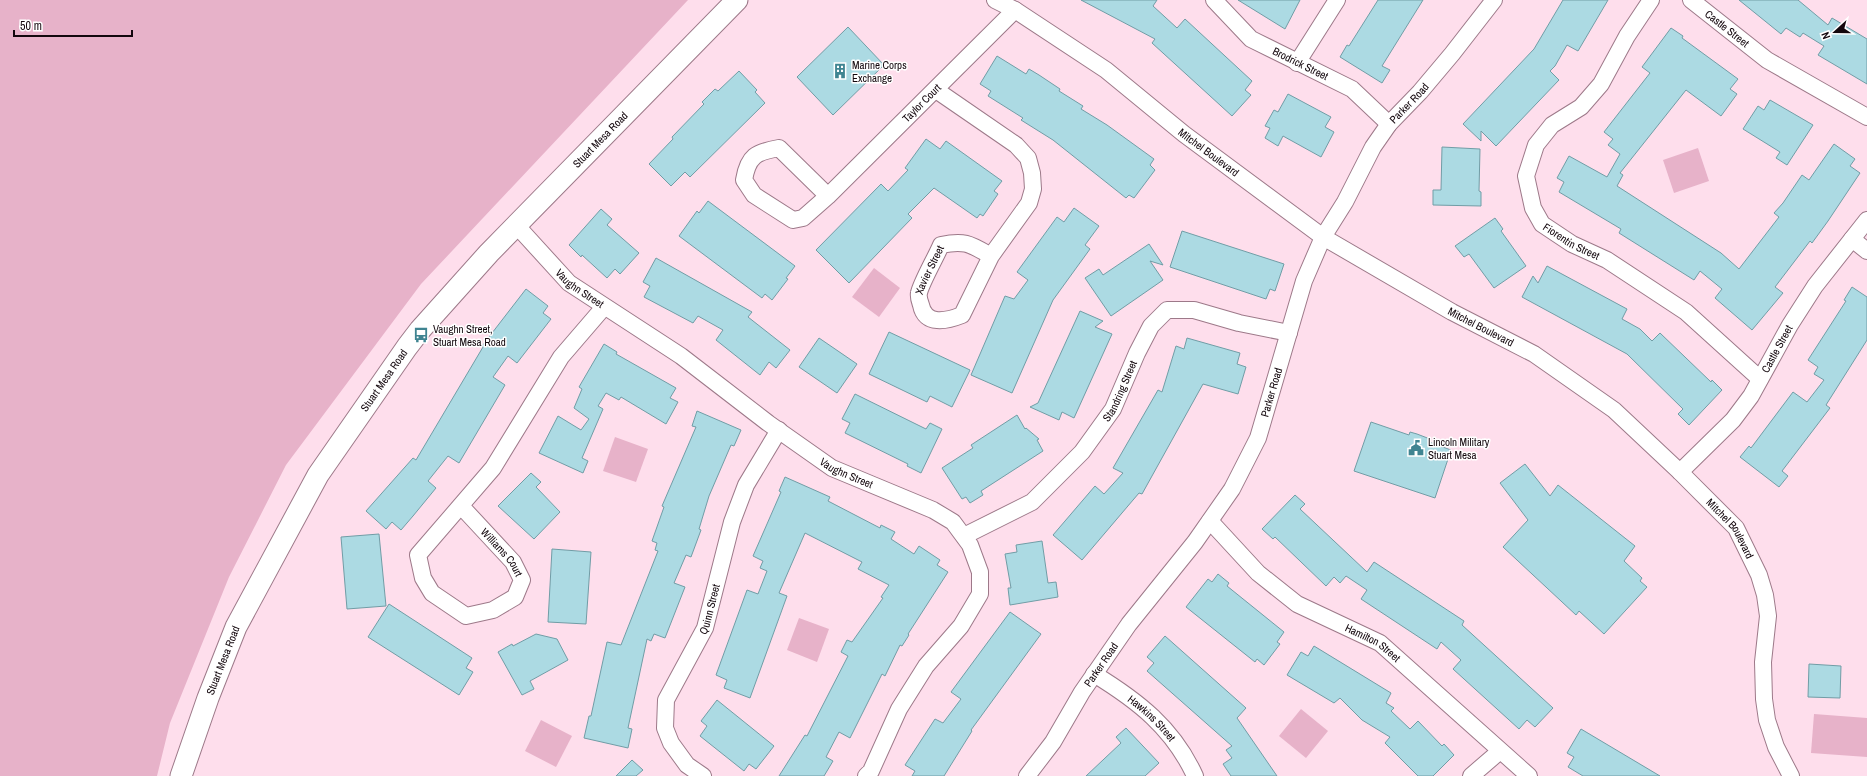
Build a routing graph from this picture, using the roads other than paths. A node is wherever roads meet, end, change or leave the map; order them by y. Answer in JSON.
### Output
{"nodes":[{"id":1,"x":738,"y":0,"type":"edge"},
{"id":2,"x":995,"y":0,"type":"edge"},
{"id":3,"x":1214,"y":0,"type":"edge"},
{"id":4,"x":1337,"y":0,"type":"edge"},
{"id":5,"x":1494,"y":0,"type":"edge"},
{"id":6,"x":1651,"y":0,"type":"edge"},
{"id":7,"x":1691,"y":0,"type":"edge"},
{"id":8,"x":1015,"y":10,"type":"junction"},
{"id":9,"x":1297,"y":63,"type":"junction"},
{"id":10,"x":936,"y":90,"type":"junction"},
{"id":11,"x":1867,"y":117,"type":"edge"},
{"id":12,"x":1389,"y":124,"type":"junction"},
{"id":13,"x":828,"y":196,"type":"junction"},
{"id":14,"x":1867,"y":220,"type":"edge"},
{"id":15,"x":517,"y":226,"type":"junction"},
{"id":16,"x":1323,"y":237,"type":"junction"},
{"id":17,"x":1852,"y":239,"type":"junction"},
{"id":18,"x":1867,"y":251,"type":"edge"},
{"id":19,"x":991,"y":256,"type":"junction"},
{"id":20,"x":604,"y":307,"type":"junction"},
{"id":21,"x":1289,"y":333,"type":"junction"},
{"id":22,"x":1760,"y":379,"type":"junction"},
{"id":23,"x":778,"y":430,"type":"junction"},
{"id":24,"x":1680,"y":472,"type":"junction"},
{"id":25,"x":460,"y":506,"type":"junction"},
{"id":26,"x":1210,"y":521,"type":"junction"},
{"id":27,"x":964,"y":536,"type":"junction"},
{"id":28,"x":1094,"y":674,"type":"junction"},
{"id":29,"x":1500,"y":751,"type":"junction"},
{"id":30,"x":181,"y":776,"type":"edge"},
{"id":31,"x":703,"y":776,"type":"edge"},
{"id":32,"x":866,"y":776,"type":"edge"},
{"id":33,"x":1028,"y":776,"type":"edge"},
{"id":34,"x":1195,"y":776,"type":"edge"},
{"id":35,"x":1471,"y":776,"type":"edge"},
{"id":36,"x":1529,"y":776,"type":"edge"},
{"id":37,"x":1791,"y":776,"type":"edge"}],
"edges":[{"from":1,"to":15,"type":"main road","name":"Stuart Mesa Road"},
{"from":2,"to":8,"type":"street","name":"Mitchel Boulevard"},
{"from":3,"to":9,"type":"street","name":"Brodrick Street"},
{"from":4,"to":9,"type":"street"},
{"from":5,"to":12,"type":"street","name":"Parker Road"},
{"from":6,"to":22,"type":"street","name":"Fiorentin Street"},
{"from":7,"to":11,"type":"street","name":"Castle Street"},
{"from":8,"to":10,"type":"street","name":"Taylor Court"},
{"from":8,"to":16,"type":"street","name":"Mitchel Boulevard"},
{"from":9,"to":12,"type":"street","name":"Brodrick Street"},
{"from":10,"to":13,"type":"street","name":"Taylor Court"},
{"from":10,"to":19,"type":"street","name":"Xavier Street"},
{"from":12,"to":16,"type":"street","name":"Parker Road"},
{"from":13,"to":13,"type":"street","name":"Taylor Court"},
{"from":14,"to":17,"type":"street","name":"Castle Street"},
{"from":15,"to":20,"type":"street","name":"Vaughn Street"},
{"from":15,"to":30,"type":"main road","name":"Stuart Mesa Road"},
{"from":16,"to":21,"type":"street","name":"Parker Road"},
{"from":16,"to":24,"type":"street","name":"Mitchel Boulevard"},
{"from":17,"to":18,"type":"street"},
{"from":17,"to":22,"type":"street","name":"Castle Street"},
{"from":19,"to":19,"type":"street","name":"Xavier Street"},
{"from":20,"to":23,"type":"street","name":"Vaughn Street"},
{"from":20,"to":25,"type":"street","name":"Williams Court"},
{"from":21,"to":26,"type":"street","name":"Parker Road"},
{"from":21,"to":27,"type":"street","name":"Standring Street"},
{"from":22,"to":24,"type":"street","name":"Castle Street"},
{"from":23,"to":27,"type":"street","name":"Vaughn Street"},
{"from":23,"to":31,"type":"street","name":"Quinn Street"},
{"from":24,"to":37,"type":"street","name":"Mitchel Boulevard"},
{"from":25,"to":25,"type":"street","name":"Williams Court"},
{"from":26,"to":28,"type":"street","name":"Parker Road"},
{"from":26,"to":29,"type":"street","name":"Hamilton Street"},
{"from":27,"to":32,"type":"street","name":"Vaughn Street"},
{"from":28,"to":33,"type":"street","name":"Parker Road"},
{"from":28,"to":34,"type":"street","name":"Hawkins Street"},
{"from":29,"to":35,"type":"street"},
{"from":29,"to":36,"type":"street","name":"Hamilton Street"}]}
